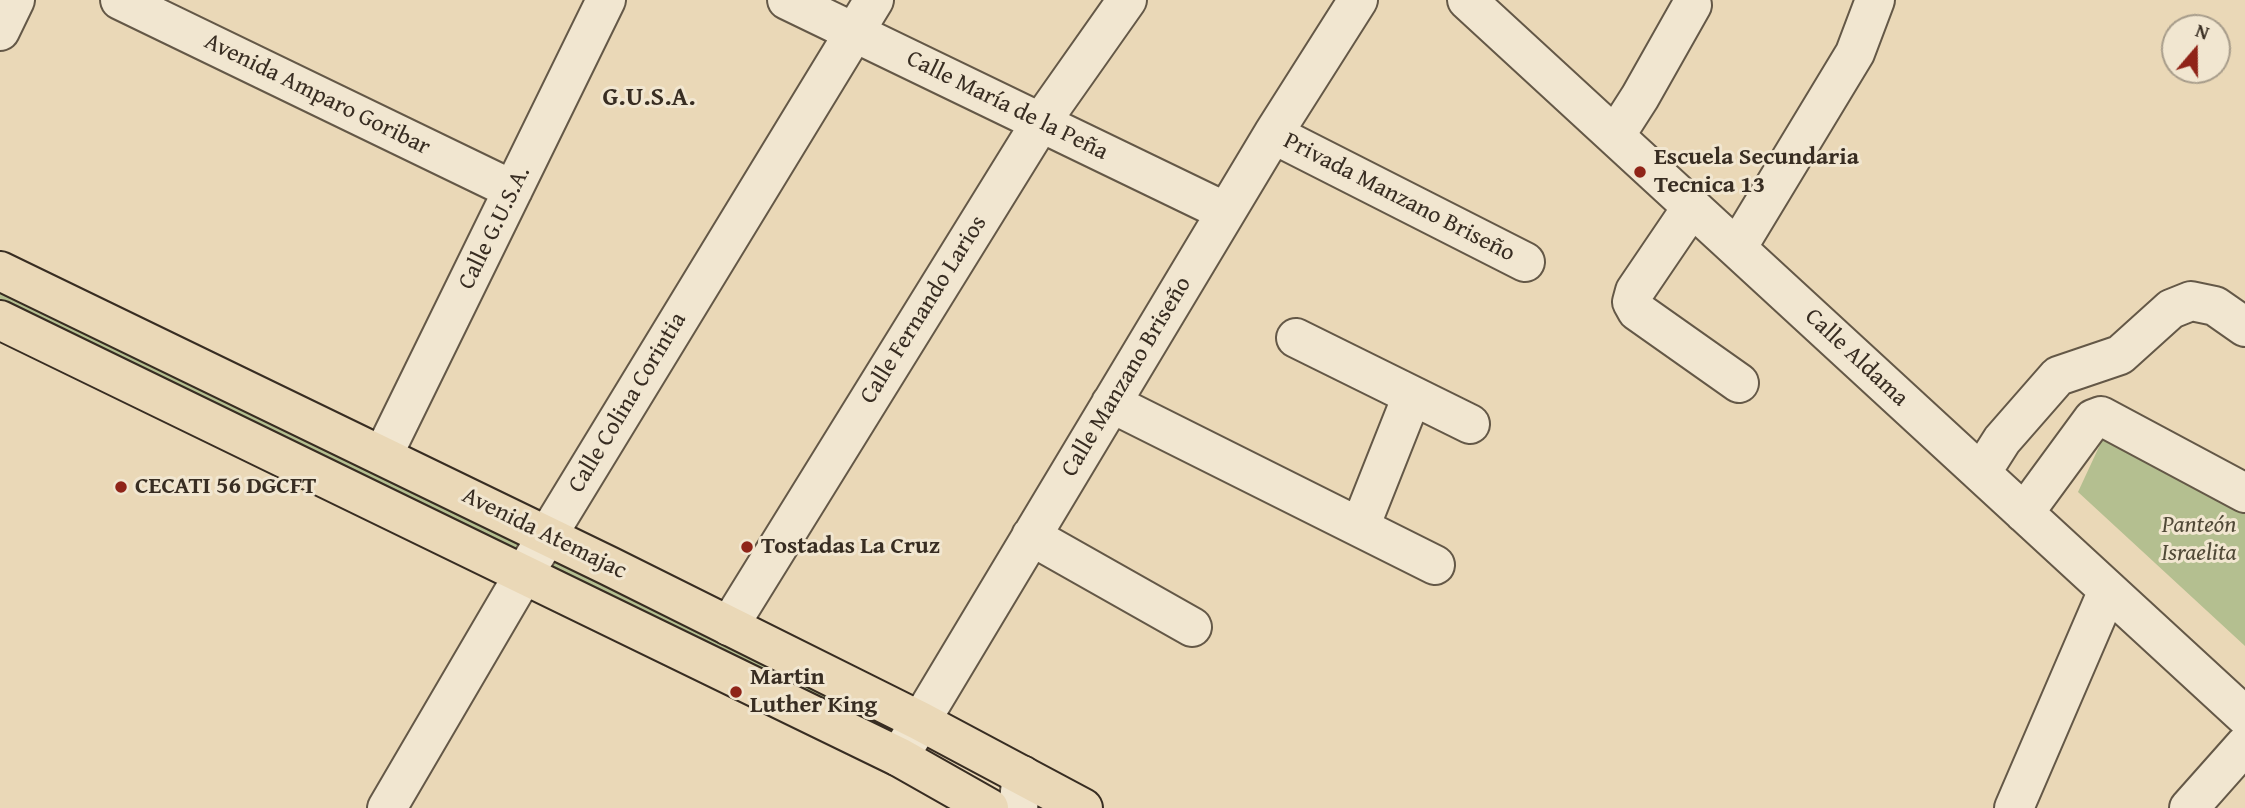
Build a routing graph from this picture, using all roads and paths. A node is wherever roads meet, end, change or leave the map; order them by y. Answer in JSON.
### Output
{"nodes":[{"id":1,"x":15,"y":0,"type":"edge"},
{"id":2,"x":120,"y":0,"type":"edge"},
{"id":3,"x":606,"y":0,"type":"edge"},
{"id":4,"x":787,"y":0,"type":"edge"},
{"id":5,"x":874,"y":0,"type":"edge"},
{"id":6,"x":1127,"y":0,"type":"edge"},
{"id":7,"x":1358,"y":0,"type":"edge"},
{"id":8,"x":1467,"y":0,"type":"edge"},
{"id":9,"x":1875,"y":0,"type":"edge"},
{"id":10,"x":1692,"y":5,"type":"dead end"},
{"id":11,"x":0,"y":31,"type":"edge"},
{"id":12,"x":854,"y":32,"type":"junction"},
{"id":13,"x":1041,"y":122,"type":"junction"},
{"id":14,"x":1273,"y":134,"type":"junction"},
{"id":15,"x":1615,"y":136,"type":"junction"},
{"id":16,"x":513,"y":190,"type":"junction"},
{"id":17,"x":1692,"y":207,"type":"junction"},
{"id":18,"x":1226,"y":212,"type":"junction"},
{"id":19,"x":1737,"y":248,"type":"junction"},
{"id":20,"x":1525,"y":262,"type":"dead end"},
{"id":21,"x":0,"y":271,"type":"edge"},
{"id":22,"x":0,"y":320,"type":"edge"},
{"id":23,"x":2245,"y":327,"type":"edge"},
{"id":24,"x":1296,"y":338,"type":"dead end"},
{"id":25,"x":1739,"y":383,"type":"dead end"},
{"id":26,"x":1412,"y":396,"type":"junction"},
{"id":27,"x":1111,"y":403,"type":"junction"},
{"id":28,"x":1470,"y":424,"type":"dead end"},
{"id":29,"x":383,"y":455,"type":"junction"},
{"id":30,"x":1981,"y":472,"type":"junction"},
{"id":31,"x":2245,"y":493,"type":"edge"},
{"id":32,"x":2024,"y":513,"type":"junction"},
{"id":33,"x":1360,"y":527,"type":"junction"},
{"id":34,"x":547,"y":536,"type":"junction"},
{"id":35,"x":1031,"y":536,"type":"junction"},
{"id":36,"x":1435,"y":565,"type":"dead end"},
{"id":37,"x":524,"y":574,"type":"junction"},
{"id":38,"x":2108,"y":590,"type":"junction"},
{"id":39,"x":729,"y":626,"type":"junction"},
{"id":40,"x":1192,"y":627,"type":"dead end"},
{"id":41,"x":2245,"y":716,"type":"edge"},
{"id":42,"x":920,"y":720,"type":"junction"},
{"id":43,"x":2245,"y":745,"type":"edge"},
{"id":44,"x":899,"y":757,"type":"junction"},
{"id":45,"x":1020,"y":792,"type":"edge"},
{"id":46,"x":387,"y":808,"type":"edge"},
{"id":47,"x":989,"y":808,"type":"edge"},
{"id":48,"x":1083,"y":808,"type":"edge"},
{"id":49,"x":2014,"y":808,"type":"edge"},
{"id":50,"x":2189,"y":808,"type":"edge"}],
"edges":[{"from":1,"to":11,"type":"street"},
{"from":2,"to":16,"type":"street","name":"Avenida Amparo Goribar"},
{"from":3,"to":16,"type":"street","name":"Calle G.U.S.A."},
{"from":4,"to":12,"type":"street","name":"Calle María de la Peña"},
{"from":5,"to":12,"type":"street","name":"Calle Colina Corintia"},
{"from":6,"to":13,"type":"street","name":"Calle Fernando Larios"},
{"from":7,"to":14,"type":"street","name":"Calle Manzano Briseño"},
{"from":8,"to":15,"type":"street","name":"Calle Aldama"},
{"from":9,"to":19,"type":"street"},
{"from":10,"to":15,"type":"street"},
{"from":12,"to":13,"type":"street","name":"Calle María de la Peña"},
{"from":12,"to":34,"type":"street","name":"Calle Colina Corintia"},
{"from":13,"to":18,"type":"street","name":"Calle María de la Peña"},
{"from":13,"to":39,"type":"street","name":"Calle Fernando Larios"},
{"from":14,"to":18,"type":"street","name":"Calle Manzano Briseño"},
{"from":14,"to":20,"type":"street","name":"Privada Manzano Briseño"},
{"from":15,"to":17,"type":"street","name":"Calle Aldama"},
{"from":16,"to":29,"type":"street","name":"Calle G.U.S.A."},
{"from":17,"to":19,"type":"street","name":"Calle Aldama"},
{"from":17,"to":25,"type":"street"},
{"from":18,"to":27,"type":"street","name":"Calle Manzano Briseño"},
{"from":19,"to":30,"type":"street","name":"Calle Aldama"},
{"from":21,"to":29,"type":"main road","name":"Avenida Atemajac"},
{"from":22,"to":37,"type":"main road","name":"Avenida Atemajac"},
{"from":23,"to":30,"type":"street"},
{"from":24,"to":26,"type":"street"},
{"from":26,"to":28,"type":"street"},
{"from":26,"to":33,"type":"street"},
{"from":27,"to":33,"type":"street"},
{"from":27,"to":35,"type":"street","name":"Calle Manzano Briseño"},
{"from":29,"to":34,"type":"main road","name":"Avenida Atemajac"},
{"from":30,"to":32,"type":"street","name":"Calle Aldama"},
{"from":31,"to":32,"type":"street"},
{"from":32,"to":38,"type":"street","name":"Calle Aldama"},
{"from":33,"to":36,"type":"street"},
{"from":34,"to":37,"type":"street","name":"Calle Colina Corintia"},
{"from":34,"to":39,"type":"main road","name":"Avenida Atemajac"},
{"from":35,"to":40,"type":"street"},
{"from":35,"to":42,"type":"street","name":"Calle Manzano Briseño"},
{"from":37,"to":44,"type":"main road","name":"Avenida Atemajac"},
{"from":37,"to":46,"type":"street","name":"Calle Colina Corintia"},
{"from":38,"to":41,"type":"street","name":"Calle Aldama"},
{"from":38,"to":49,"type":"street"},
{"from":39,"to":42,"type":"main road","name":"Avenida Atemajac"},
{"from":42,"to":44,"type":"street","name":"Calle Manzano Briseño"},
{"from":42,"to":45,"type":"main road","name":"Avenida Atemajac"},
{"from":43,"to":50,"type":"street"},
{"from":44,"to":47,"type":"main road","name":"Avenida Atemajac"},
{"from":45,"to":48,"type":"main road","name":"Avenida Atemajac"}]}
